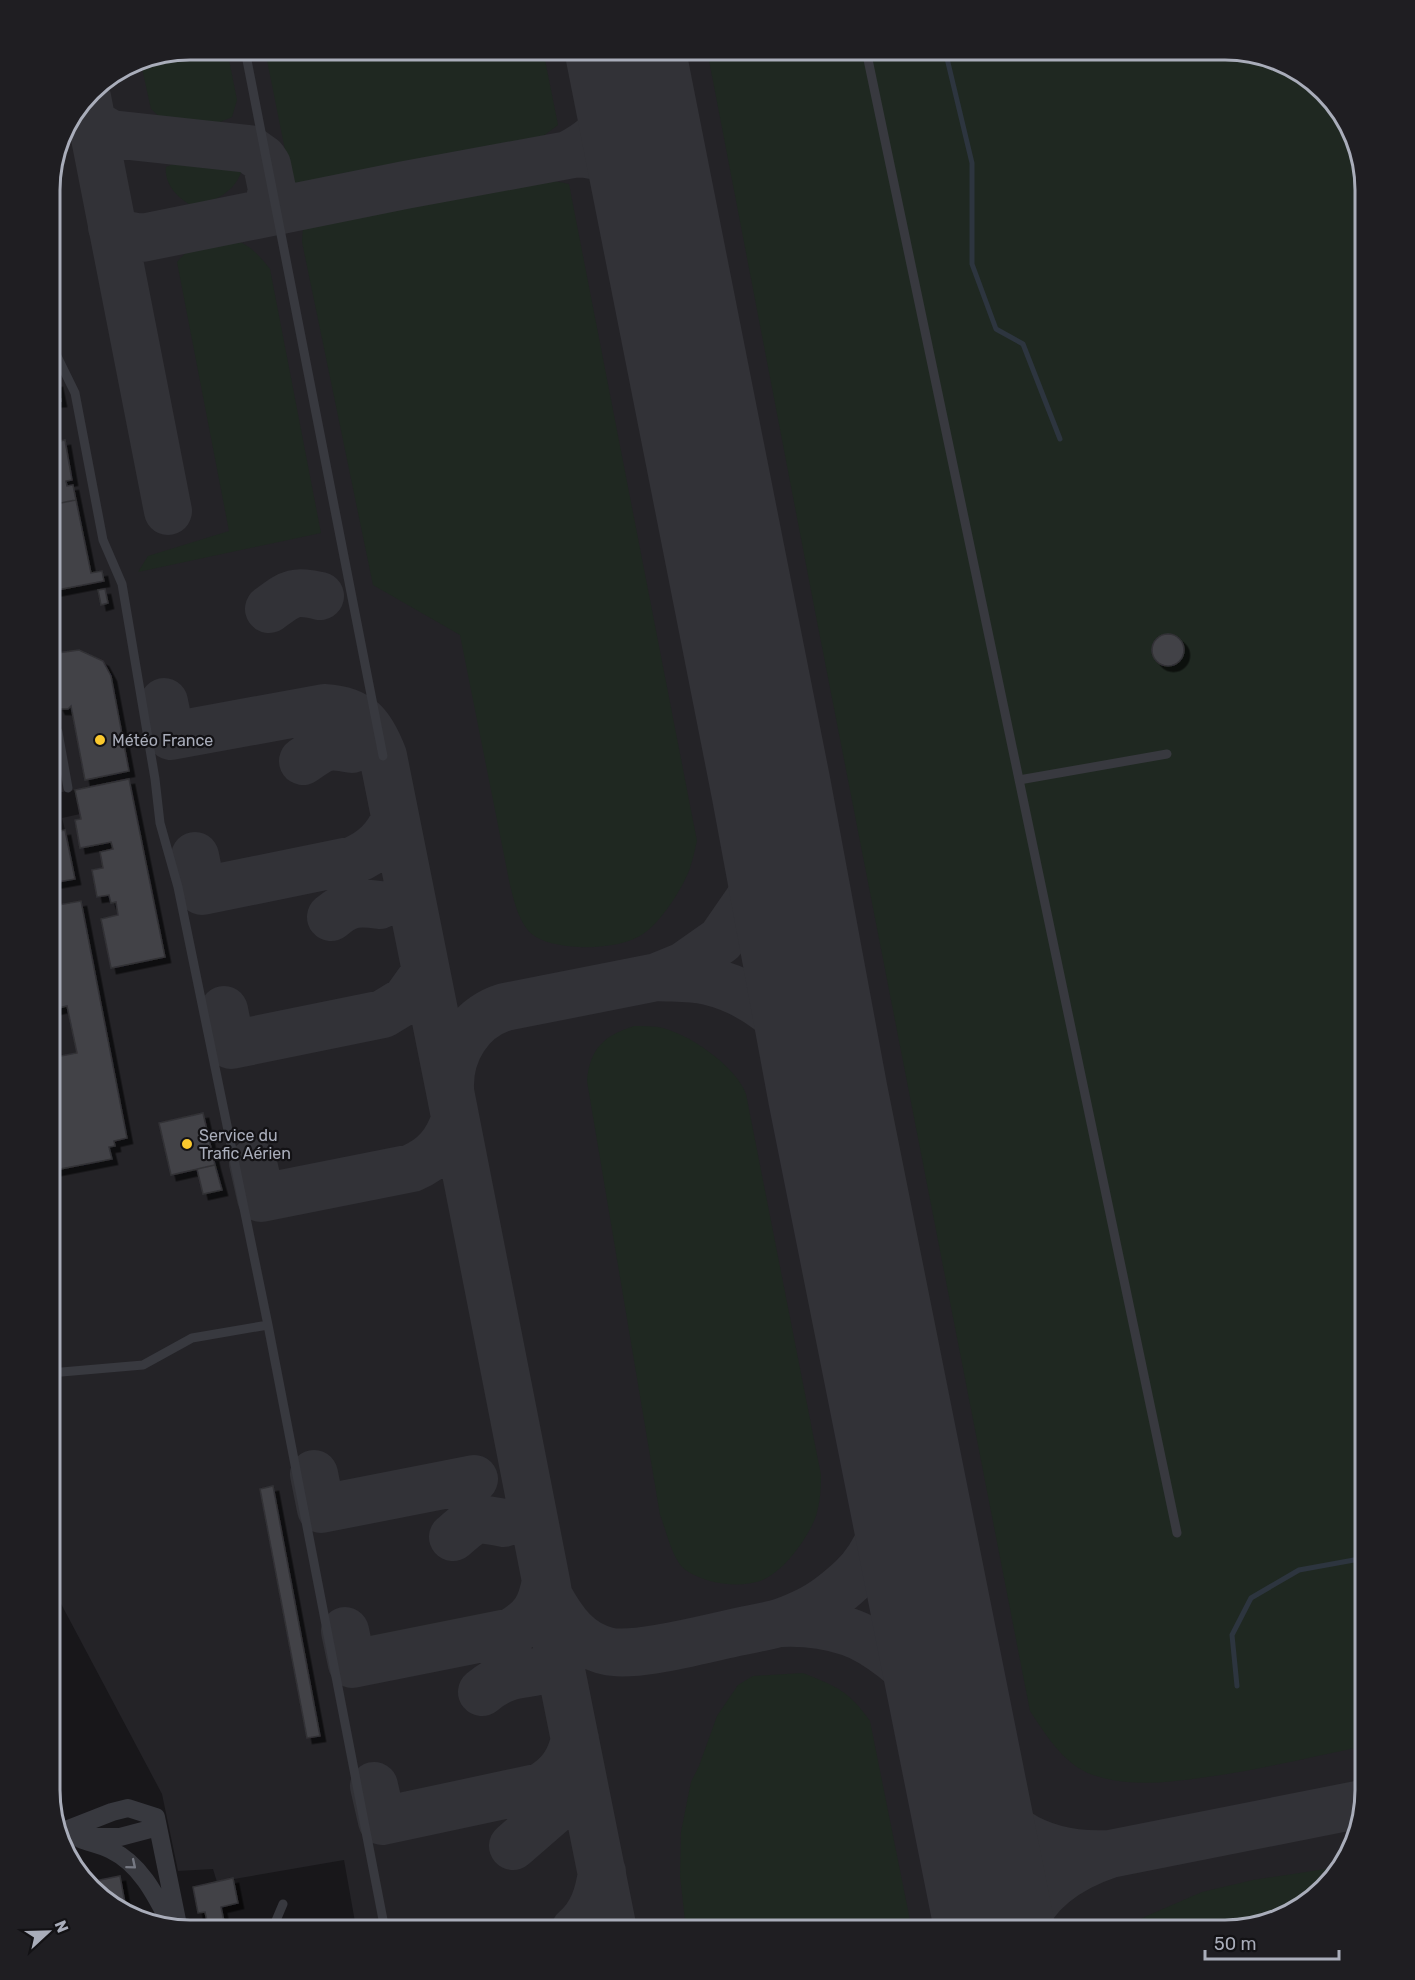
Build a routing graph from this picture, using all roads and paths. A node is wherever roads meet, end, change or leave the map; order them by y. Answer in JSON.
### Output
{"nodes":[{"id":1,"x":247,"y":60,"type":"edge"},
{"id":2,"x":868,"y":60,"type":"edge"},
{"id":3,"x":60,"y":362,"type":"edge"},
{"id":4,"x":60,"y":743,"type":"edge"},
{"id":5,"x":1167,"y":754,"type":"dead end"},
{"id":6,"x":383,"y":756,"type":"dead end"},
{"id":7,"x":1019,"y":780,"type":"junction"},
{"id":8,"x":68,"y":788,"type":"dead end"},
{"id":9,"x":268,"y":1325,"type":"junction"},
{"id":10,"x":60,"y":1372,"type":"edge"},
{"id":11,"x":1177,"y":1533,"type":"dead end"},
{"id":12,"x":157,"y":1822,"type":"junction"},
{"id":13,"x":66,"y":1830,"type":"edge"},
{"id":14,"x":71,"y":1838,"type":"edge"},
{"id":15,"x":284,"y":1904,"type":"dead end"},
{"id":16,"x":168,"y":1918,"type":"edge"},
{"id":17,"x":177,"y":1920,"type":"edge"},
{"id":18,"x":277,"y":1920,"type":"edge"},
{"id":19,"x":383,"y":1920,"type":"edge"}],
"edges":[{"from":1,"to":6,"type":"lane"},
{"from":2,"to":7,"type":"lane"},
{"from":3,"to":9,"type":"lane"},
{"from":4,"to":8,"type":"lane"},
{"from":5,"to":7,"type":"lane"},
{"from":7,"to":11,"type":"lane"},
{"from":9,"to":10,"type":"lane"},
{"from":9,"to":19,"type":"lane"},
{"from":12,"to":13,"type":"street"},
{"from":12,"to":14,"type":"street"},
{"from":12,"to":17,"type":"street"},
{"from":14,"to":16,"type":"street","one_way":true},
{"from":15,"to":18,"type":"lane"}]}
